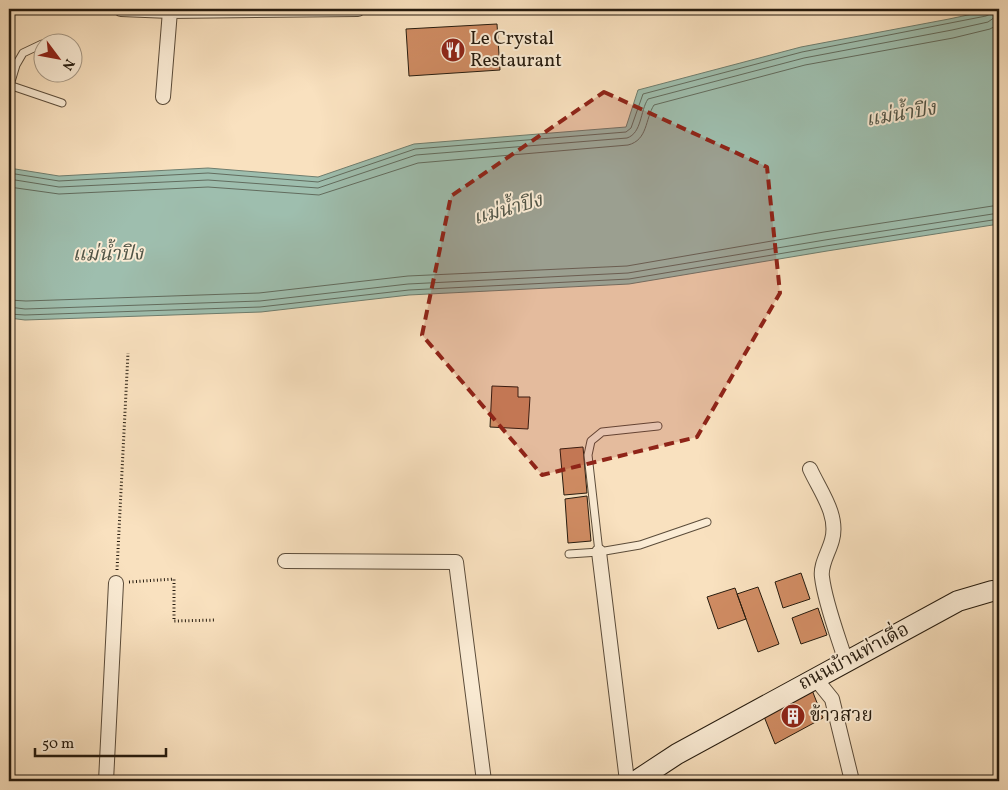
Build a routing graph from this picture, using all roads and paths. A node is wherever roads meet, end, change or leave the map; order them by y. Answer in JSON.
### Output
{"nodes":[{"id":1,"x":121,"y":9,"type":"edge"},
{"id":2,"x":358,"y":9,"type":"edge"},
{"id":3,"x":170,"y":11,"type":"junction"},
{"id":4,"x":32,"y":49,"type":"edge"},
{"id":5,"x":9,"y":85,"type":"edge"},
{"id":6,"x":164,"y":97,"type":"dead end"},
{"id":7,"x":62,"y":103,"type":"dead end"},
{"id":8,"x":128,"y":354,"type":"dead end"},
{"id":9,"x":658,"y":426,"type":"dead end"},
{"id":10,"x":810,"y":469,"type":"dead end"},
{"id":11,"x":707,"y":522,"type":"dead end"},
{"id":12,"x":599,"y":552,"type":"junction"},
{"id":13,"x":569,"y":554,"type":"dead end"},
{"id":14,"x":285,"y":561,"type":"dead end"},
{"id":15,"x":116,"y":583,"type":"junction"},
{"id":16,"x":999,"y":591,"type":"edge"},
{"id":17,"x":216,"y":620,"type":"dead end"},
{"id":18,"x":846,"y":662,"type":"junction"},
{"id":19,"x":815,"y":678,"type":"junction"},
{"id":20,"x":106,"y":781,"type":"edge"},
{"id":21,"x":484,"y":781,"type":"edge"},
{"id":22,"x":627,"y":781,"type":"edge"},
{"id":23,"x":636,"y":781,"type":"edge"},
{"id":24,"x":852,"y":781,"type":"edge"}],
"edges":[{"from":1,"to":3,"type":"street"},
{"from":2,"to":3,"type":"street"},
{"from":3,"to":6,"type":"street"},
{"from":4,"to":5,"type":"lane"},
{"from":5,"to":7,"type":"lane"},
{"from":8,"to":15,"type":"path"},
{"from":9,"to":12,"type":"lane"},
{"from":10,"to":18,"type":"street"},
{"from":11,"to":12,"type":"lane"},
{"from":12,"to":13,"type":"lane"},
{"from":12,"to":22,"type":"street"},
{"from":14,"to":21,"type":"street"},
{"from":15,"to":17,"type":"path"},
{"from":15,"to":20,"type":"street"},
{"from":16,"to":18,"type":"street","name":"ถนนบ้านท่าเดื่อ"},
{"from":18,"to":19,"type":"street","name":"ถนนบ้านท่าเดื่อ"},
{"from":19,"to":23,"type":"street","name":"ถนนบ้านท่าเดื่อ"},
{"from":19,"to":24,"type":"street"}]}
